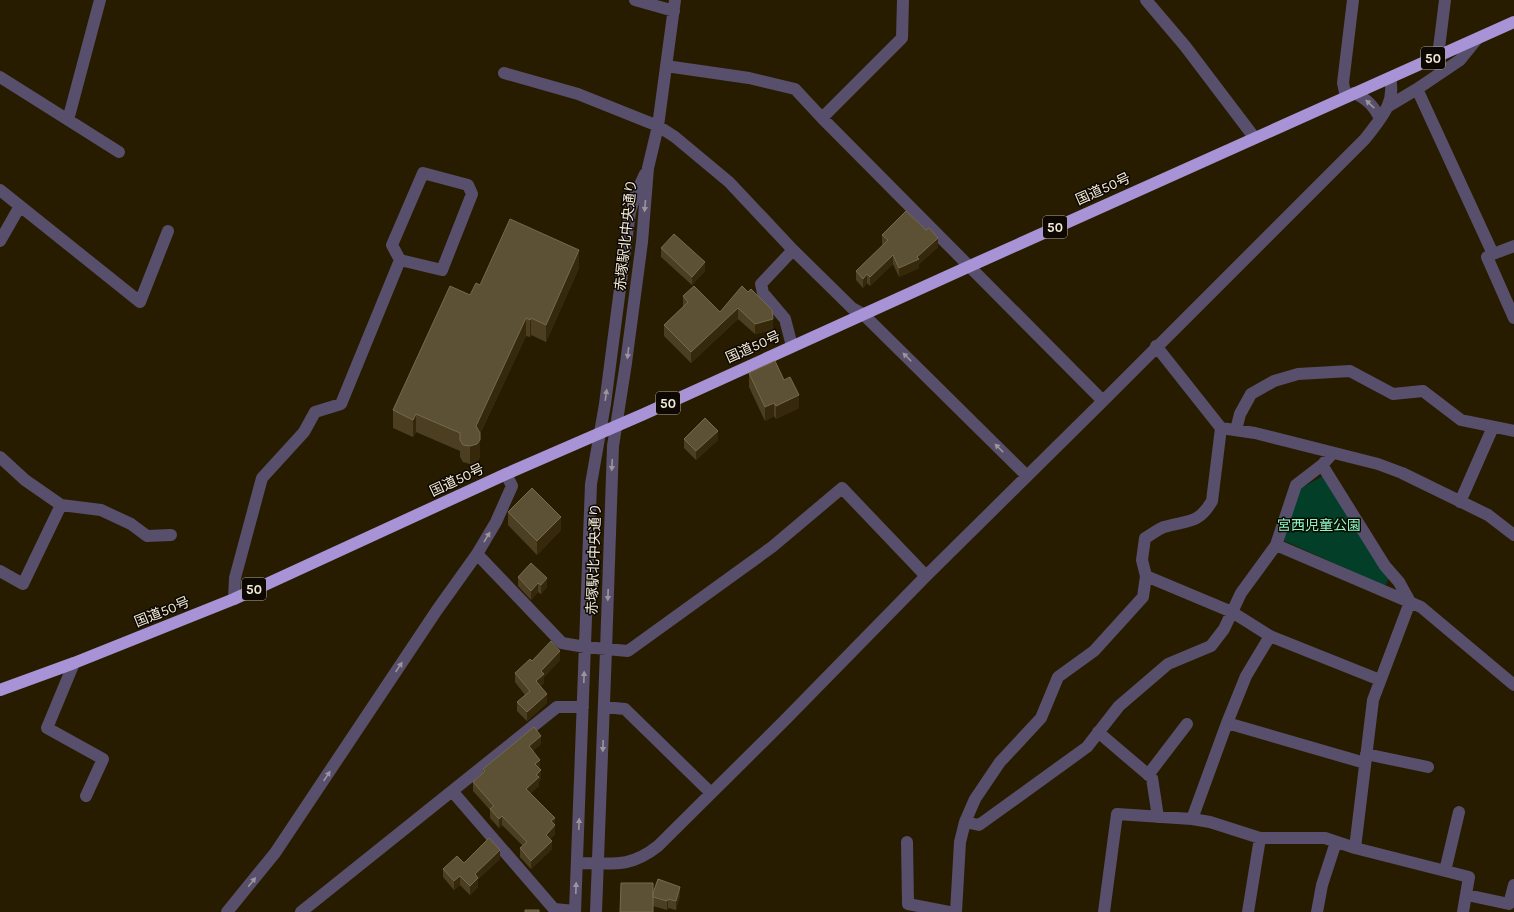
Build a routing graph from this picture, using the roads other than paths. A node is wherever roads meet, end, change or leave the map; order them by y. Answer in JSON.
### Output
{"nodes":[{"id":1,"x":100,"y":0,"type":"edge"},
{"id":2,"x":635,"y":0,"type":"edge"},
{"id":3,"x":903,"y":0,"type":"edge"},
{"id":4,"x":1146,"y":0,"type":"edge"},
{"id":5,"x":1353,"y":0,"type":"edge"},
{"id":6,"x":1445,"y":0,"type":"edge"},
{"id":7,"x":674,"y":5,"type":"edge"},
{"id":8,"x":1514,"y":22,"type":"edge"},
{"id":9,"x":1477,"y":39,"type":"junction"},
{"id":10,"x":1438,"y":56,"type":"junction"},
{"id":11,"x":666,"y":66,"type":"junction"},
{"id":12,"x":504,"y":73,"type":"dead end"},
{"id":13,"x":0,"y":77,"type":"edge"},
{"id":14,"x":1390,"y":78,"type":"junction"},
{"id":15,"x":1417,"y":89,"type":"junction"},
{"id":16,"x":1350,"y":95,"type":"junction"},
{"id":17,"x":1387,"y":107,"type":"junction"},
{"id":18,"x":822,"y":118,"type":"junction"},
{"id":19,"x":1380,"y":119,"type":"junction"},
{"id":20,"x":68,"y":120,"type":"junction"},
{"id":21,"x":658,"y":126,"type":"junction"},
{"id":22,"x":1254,"y":138,"type":"junction"},
{"id":23,"x":119,"y":152,"type":"dead end"},
{"id":24,"x":648,"y":168,"type":"junction"},
{"id":25,"x":0,"y":190,"type":"edge"},
{"id":26,"x":20,"y":206,"type":"junction"},
{"id":27,"x":168,"y":231,"type":"dead end"},
{"id":28,"x":0,"y":241,"type":"edge"},
{"id":29,"x":1514,"y":246,"type":"edge"},
{"id":30,"x":793,"y":250,"type":"junction"},
{"id":31,"x":1493,"y":254,"type":"junction"},
{"id":32,"x":400,"y":260,"type":"junction"},
{"id":33,"x":970,"y":266,"type":"junction"},
{"id":34,"x":863,"y":314,"type":"junction"},
{"id":35,"x":1514,"y":318,"type":"edge"},
{"id":36,"x":792,"y":346,"type":"junction"},
{"id":37,"x":1156,"y":346,"type":"junction"},
{"id":38,"x":1103,"y":401,"type":"junction"},
{"id":39,"x":615,"y":426,"type":"junction"},
{"id":40,"x":1493,"y":427,"type":"junction"},
{"id":41,"x":1221,"y":428,"type":"junction"},
{"id":42,"x":1236,"y":430,"type":"junction"},
{"id":43,"x":1514,"y":431,"type":"edge"},
{"id":44,"x":600,"y":433,"type":"junction"},
{"id":45,"x":1333,"y":453,"type":"junction"},
{"id":46,"x":0,"y":457,"type":"edge"},
{"id":47,"x":1322,"y":465,"type":"junction"},
{"id":48,"x":506,"y":474,"type":"junction"},
{"id":49,"x":1027,"y":476,"type":"junction"},
{"id":50,"x":1460,"y":502,"type":"junction"},
{"id":51,"x":61,"y":505,"type":"junction"},
{"id":52,"x":171,"y":535,"type":"dead end"},
{"id":53,"x":1514,"y":535,"type":"edge"},
{"id":54,"x":1276,"y":545,"type":"junction"},
{"id":55,"x":477,"y":554,"type":"junction"},
{"id":56,"x":0,"y":571,"type":"edge"},
{"id":57,"x":926,"y":576,"type":"junction"},
{"id":58,"x":1146,"y":576,"type":"junction"},
{"id":59,"x":234,"y":599,"type":"junction"},
{"id":60,"x":1410,"y":602,"type":"junction"},
{"id":61,"x":1232,"y":612,"type":"junction"},
{"id":62,"x":1270,"y":636,"type":"junction"},
{"id":63,"x":585,"y":647,"type":"junction"},
{"id":64,"x":606,"y":650,"type":"junction"},
{"id":65,"x":74,"y":663,"type":"junction"},
{"id":66,"x":1380,"y":680,"type":"junction"},
{"id":67,"x":1514,"y":685,"type":"edge"},
{"id":68,"x":0,"y":690,"type":"edge"},
{"id":69,"x":583,"y":707,"type":"junction"},
{"id":70,"x":604,"y":707,"type":"junction"},
{"id":71,"x":1227,"y":723,"type":"junction"},
{"id":72,"x":1187,"y":724,"type":"dead end"},
{"id":73,"x":1098,"y":732,"type":"junction"},
{"id":74,"x":1365,"y":758,"type":"junction"},
{"id":75,"x":1428,"y":767,"type":"dead end"},
{"id":76,"x":1148,"y":775,"type":"junction"},
{"id":77,"x":452,"y":792,"type":"junction"},
{"id":78,"x":711,"y":793,"type":"junction"},
{"id":79,"x":86,"y":796,"type":"dead end"},
{"id":80,"x":1459,"y":812,"type":"dead end"},
{"id":81,"x":1158,"y":817,"type":"junction"},
{"id":82,"x":1192,"y":819,"type":"junction"},
{"id":83,"x":965,"y":822,"type":"junction"},
{"id":84,"x":1260,"y":838,"type":"junction"},
{"id":85,"x":907,"y":842,"type":"dead end"},
{"id":86,"x":1336,"y":842,"type":"junction"},
{"id":87,"x":1355,"y":848,"type":"junction"},
{"id":88,"x":577,"y":863,"type":"junction"},
{"id":89,"x":598,"y":863,"type":"junction"},
{"id":90,"x":1445,"y":871,"type":"junction"},
{"id":91,"x":1514,"y":885,"type":"edge"},
{"id":92,"x":1467,"y":894,"type":"junction"},
{"id":93,"x":227,"y":912,"type":"edge"},
{"id":94,"x":301,"y":912,"type":"edge"},
{"id":95,"x":575,"y":912,"type":"edge"},
{"id":96,"x":596,"y":912,"type":"edge"},
{"id":97,"x":949,"y":912,"type":"edge"},
{"id":98,"x":956,"y":912,"type":"edge"},
{"id":99,"x":1107,"y":912,"type":"edge"},
{"id":100,"x":1248,"y":912,"type":"edge"},
{"id":101,"x":1318,"y":912,"type":"edge"},
{"id":102,"x":1463,"y":912,"type":"edge"}],
"edges":[{"from":1,"to":20,"type":"street"},
{"from":2,"to":7,"type":"street"},
{"from":3,"to":18,"type":"street"},
{"from":4,"to":22,"type":"street"},
{"from":5,"to":16,"type":"street"},
{"from":6,"to":10,"type":"street"},
{"from":7,"to":11,"type":"street"},
{"from":8,"to":9,"type":"highway","name":"国道50号","number":"50"},
{"from":9,"to":10,"type":"highway","name":"国道50号","number":"50"},
{"from":9,"to":15,"type":"street"},
{"from":10,"to":14,"type":"highway","name":"国道50号","number":"50"},
{"from":11,"to":18,"type":"street"},
{"from":11,"to":21,"type":"street"},
{"from":12,"to":21,"type":"street"},
{"from":13,"to":20,"type":"street"},
{"from":14,"to":16,"type":"highway","name":"国道50号","number":"50"},
{"from":14,"to":17,"type":"street"},
{"from":15,"to":17,"type":"street"},
{"from":15,"to":31,"type":"street"},
{"from":19,"to":16,"type":"street","one_way":true},
{"from":16,"to":22,"type":"highway","name":"国道50号","number":"50"},
{"from":17,"to":19,"type":"street"},
{"from":18,"to":33,"type":"street"},
{"from":19,"to":37,"type":"street"},
{"from":20,"to":23,"type":"street"},
{"from":21,"to":24,"type":"street"},
{"from":21,"to":30,"type":"street"},
{"from":22,"to":33,"type":"highway","name":"国道50号","number":"50"},
{"from":24,"to":39,"type":"street","name":"赤塚駅北中央通り","one_way":true},
{"from":44,"to":24,"type":"street","name":"赤塚駅北中央通り","one_way":true},
{"from":25,"to":26,"type":"street"},
{"from":26,"to":27,"type":"street"},
{"from":26,"to":28,"type":"street"},
{"from":29,"to":31,"type":"street"},
{"from":30,"to":34,"type":"street"},
{"from":30,"to":36,"type":"street"},
{"from":31,"to":35,"type":"street"},
{"from":32,"to":32,"type":"street"},
{"from":32,"to":59,"type":"street"},
{"from":33,"to":34,"type":"highway","name":"国道50号","number":"50"},
{"from":33,"to":38,"type":"street"},
{"from":34,"to":36,"type":"highway","name":"国道50号","number":"50"},
{"from":49,"to":34,"type":"street","one_way":true},
{"from":36,"to":39,"type":"highway","name":"国道50号","number":"50"},
{"from":37,"to":38,"type":"street"},
{"from":37,"to":41,"type":"street"},
{"from":38,"to":49,"type":"street"},
{"from":39,"to":44,"type":"highway","name":"国道50号","number":"50"},
{"from":39,"to":64,"type":"street","name":"赤塚駅北中央通り","one_way":true},
{"from":40,"to":42,"type":"street"},
{"from":40,"to":43,"type":"street"},
{"from":40,"to":50,"type":"street"},
{"from":41,"to":42,"type":"street"},
{"from":41,"to":58,"type":"street"},
{"from":42,"to":45,"type":"street"},
{"from":44,"to":48,"type":"highway","name":"国道50号","number":"50"},
{"from":44,"to":63,"type":"street","name":"赤塚駅北中央通り"},
{"from":45,"to":47,"type":"street"},
{"from":45,"to":50,"type":"street"},
{"from":46,"to":51,"type":"street"},
{"from":47,"to":54,"type":"street"},
{"from":47,"to":60,"type":"street"},
{"from":55,"to":48,"type":"street","one_way":true},
{"from":48,"to":59,"type":"highway","name":"国道50号","number":"50"},
{"from":49,"to":57,"type":"street"},
{"from":50,"to":53,"type":"street"},
{"from":51,"to":52,"type":"street"},
{"from":51,"to":56,"type":"street"},
{"from":54,"to":60,"type":"street"},
{"from":54,"to":61,"type":"street"},
{"from":55,"to":63,"type":"street"},
{"from":93,"to":55,"type":"street","one_way":true},
{"from":57,"to":64,"type":"street"},
{"from":57,"to":78,"type":"street"},
{"from":58,"to":61,"type":"street"},
{"from":58,"to":83,"type":"street"},
{"from":59,"to":65,"type":"highway","name":"国道50号","number":"50"},
{"from":60,"to":66,"type":"street"},
{"from":60,"to":67,"type":"street"},
{"from":61,"to":62,"type":"street"},
{"from":61,"to":73,"type":"street"},
{"from":62,"to":66,"type":"street"},
{"from":62,"to":71,"type":"street"},
{"from":63,"to":64,"type":"street"},
{"from":69,"to":63,"type":"street","name":"赤塚駅北中央通り","one_way":true},
{"from":64,"to":70,"type":"street","name":"赤塚駅北中央通り"},
{"from":65,"to":68,"type":"highway","name":"国道50号","number":"50"},
{"from":65,"to":79,"type":"street"},
{"from":66,"to":74,"type":"street"},
{"from":69,"to":77,"type":"street"},
{"from":88,"to":69,"type":"street","name":"赤塚駅北中央通り","one_way":true},
{"from":70,"to":78,"type":"street"},
{"from":70,"to":89,"type":"street","name":"赤塚駅北中央通り","one_way":true},
{"from":71,"to":74,"type":"street"},
{"from":71,"to":82,"type":"street"},
{"from":72,"to":76,"type":"street"},
{"from":73,"to":76,"type":"street"},
{"from":73,"to":83,"type":"street"},
{"from":74,"to":75,"type":"street"},
{"from":74,"to":87,"type":"street"},
{"from":76,"to":81,"type":"street"},
{"from":77,"to":94,"type":"street"},
{"from":77,"to":95,"type":"street"},
{"from":78,"to":89,"type":"street"},
{"from":80,"to":90,"type":"street"},
{"from":81,"to":82,"type":"street"},
{"from":81,"to":99,"type":"street"},
{"from":82,"to":84,"type":"street"},
{"from":83,"to":98,"type":"street"},
{"from":84,"to":86,"type":"street"},
{"from":84,"to":100,"type":"street"},
{"from":85,"to":97,"type":"street"},
{"from":86,"to":87,"type":"street"},
{"from":86,"to":101,"type":"street"},
{"from":87,"to":90,"type":"street"},
{"from":88,"to":89,"type":"street"},
{"from":95,"to":88,"type":"street","name":"赤塚駅北中央通り","one_way":true},
{"from":89,"to":96,"type":"street","name":"赤塚駅北中央通り"},
{"from":90,"to":92,"type":"street"},
{"from":91,"to":92,"type":"street"},
{"from":92,"to":102,"type":"street"}]}
